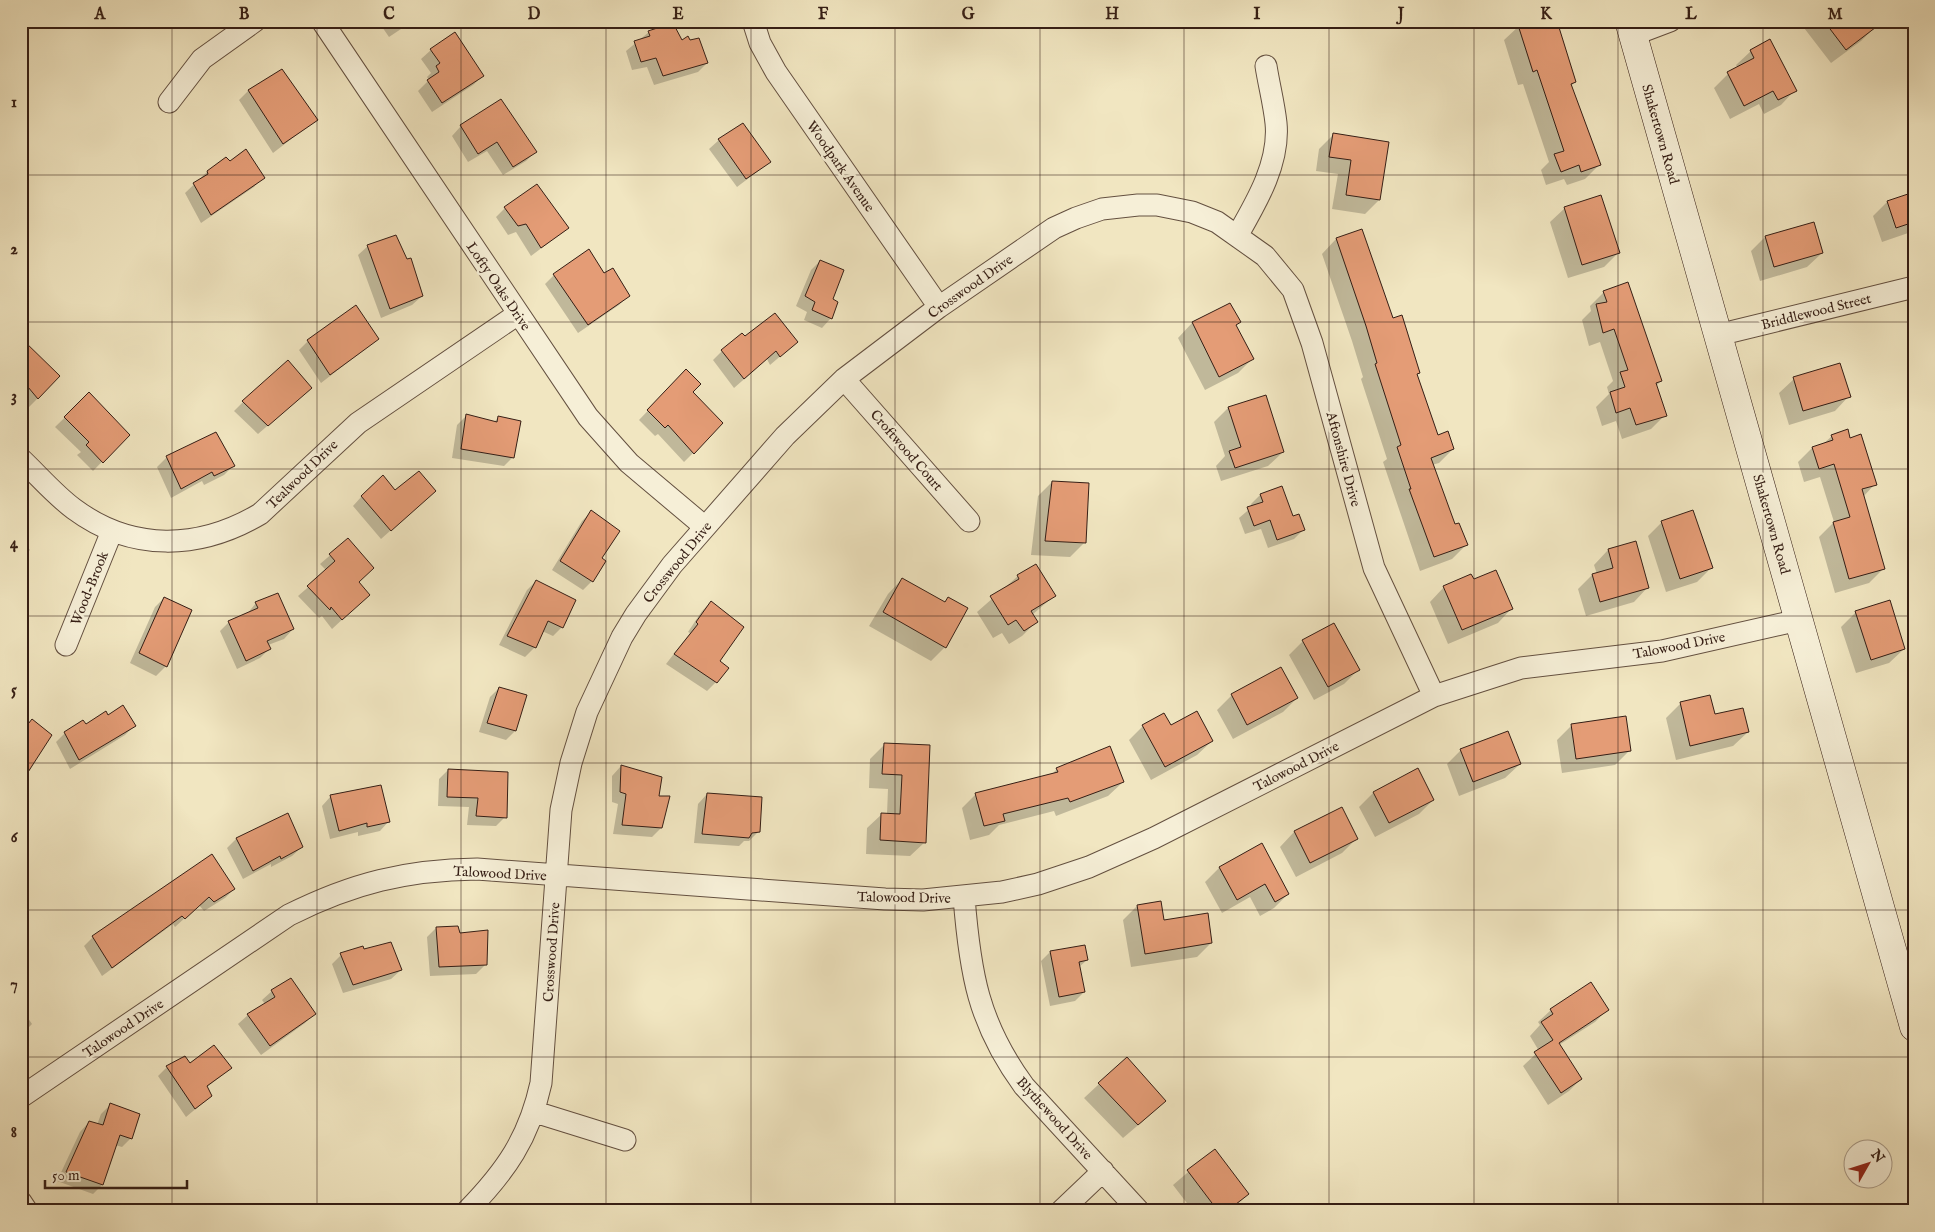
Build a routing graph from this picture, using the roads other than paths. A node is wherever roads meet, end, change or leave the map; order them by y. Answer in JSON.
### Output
{"nodes":[{"id":1,"x":255,"y":21,"type":"edge"},
{"id":2,"x":322,"y":21,"type":"edge"},
{"id":3,"x":753,"y":21,"type":"edge"},
{"id":4,"x":1670,"y":21,"type":"edge"},
{"id":5,"x":1631,"y":28,"type":"edge"},
{"id":6,"x":1266,"y":66,"type":"dead end"},
{"id":7,"x":169,"y":102,"type":"dead end"},
{"id":8,"x":1237,"y":236,"type":"junction"},
{"id":9,"x":1914,"y":287,"type":"edge"},
{"id":10,"x":939,"y":307,"type":"junction"},
{"id":11,"x":518,"y":314,"type":"junction"},
{"id":12,"x":1718,"y":335,"type":"junction"},
{"id":13,"x":844,"y":379,"type":"junction"},
{"id":14,"x":21,"y":459,"type":"edge"},
{"id":15,"x":969,"y":521,"type":"dead end"},
{"id":16,"x":705,"y":527,"type":"junction"},
{"id":17,"x":112,"y":531,"type":"junction"},
{"id":18,"x":1799,"y":620,"type":"junction"},
{"id":19,"x":66,"y":645,"type":"dead end"},
{"id":20,"x":1434,"y":696,"type":"junction"},
{"id":21,"x":556,"y":875,"type":"junction"},
{"id":22,"x":964,"y":897,"type":"junction"},
{"id":23,"x":1914,"y":1027,"type":"edge"},
{"id":24,"x":21,"y":1098,"type":"edge"},
{"id":25,"x":535,"y":1112,"type":"junction"},
{"id":26,"x":625,"y":1140,"type":"dead end"},
{"id":27,"x":1103,"y":1171,"type":"junction"},
{"id":28,"x":21,"y":1202,"type":"edge"},
{"id":29,"x":27,"y":1211,"type":"edge"},
{"id":30,"x":467,"y":1211,"type":"edge"},
{"id":31,"x":1061,"y":1211,"type":"edge"},
{"id":32,"x":1139,"y":1211,"type":"edge"}],
"edges":[{"from":1,"to":7,"type":"street"},
{"from":2,"to":11,"type":"street","name":"Lofty Oaks Drive"},
{"from":3,"to":10,"type":"street","name":"Woodpark Avenue"},
{"from":4,"to":5,"type":"street"},
{"from":5,"to":12,"type":"street","name":"Shakertown Road"},
{"from":6,"to":8,"type":"street"},
{"from":8,"to":10,"type":"street","name":"Crosswood Drive"},
{"from":8,"to":20,"type":"street","name":"Aftonshire Drive"},
{"from":9,"to":12,"type":"street","name":"Briddlewood Street"},
{"from":10,"to":13,"type":"street","name":"Crosswood Drive"},
{"from":11,"to":16,"type":"street","name":"Lofty Oaks Drive"},
{"from":11,"to":17,"type":"street","name":"Tealwood Drive"},
{"from":12,"to":18,"type":"street","name":"Shakertown Road"},
{"from":13,"to":15,"type":"street","name":"Croftwood Court"},
{"from":13,"to":16,"type":"street","name":"Crosswood Drive"},
{"from":14,"to":17,"type":"street","name":"Tealwood Drive"},
{"from":16,"to":21,"type":"street","name":"Crosswood Drive"},
{"from":17,"to":19,"type":"street","name":"Wood-Brook"},
{"from":18,"to":20,"type":"street","name":"Talowood Drive"},
{"from":18,"to":23,"type":"street","name":"Shakertown Road"},
{"from":20,"to":22,"type":"street","name":"Talowood Drive"},
{"from":21,"to":22,"type":"street","name":"Talowood Drive"},
{"from":21,"to":24,"type":"street","name":"Talowood Drive"},
{"from":21,"to":25,"type":"street","name":"Crosswood Drive"},
{"from":22,"to":27,"type":"street","name":"Blythewood Drive"},
{"from":25,"to":26,"type":"street"},
{"from":25,"to":30,"type":"street","name":"Crosswood Drive"},
{"from":27,"to":31,"type":"street"},
{"from":27,"to":32,"type":"street","name":"Blythewood Drive"},
{"from":28,"to":29,"type":"street"}]}
